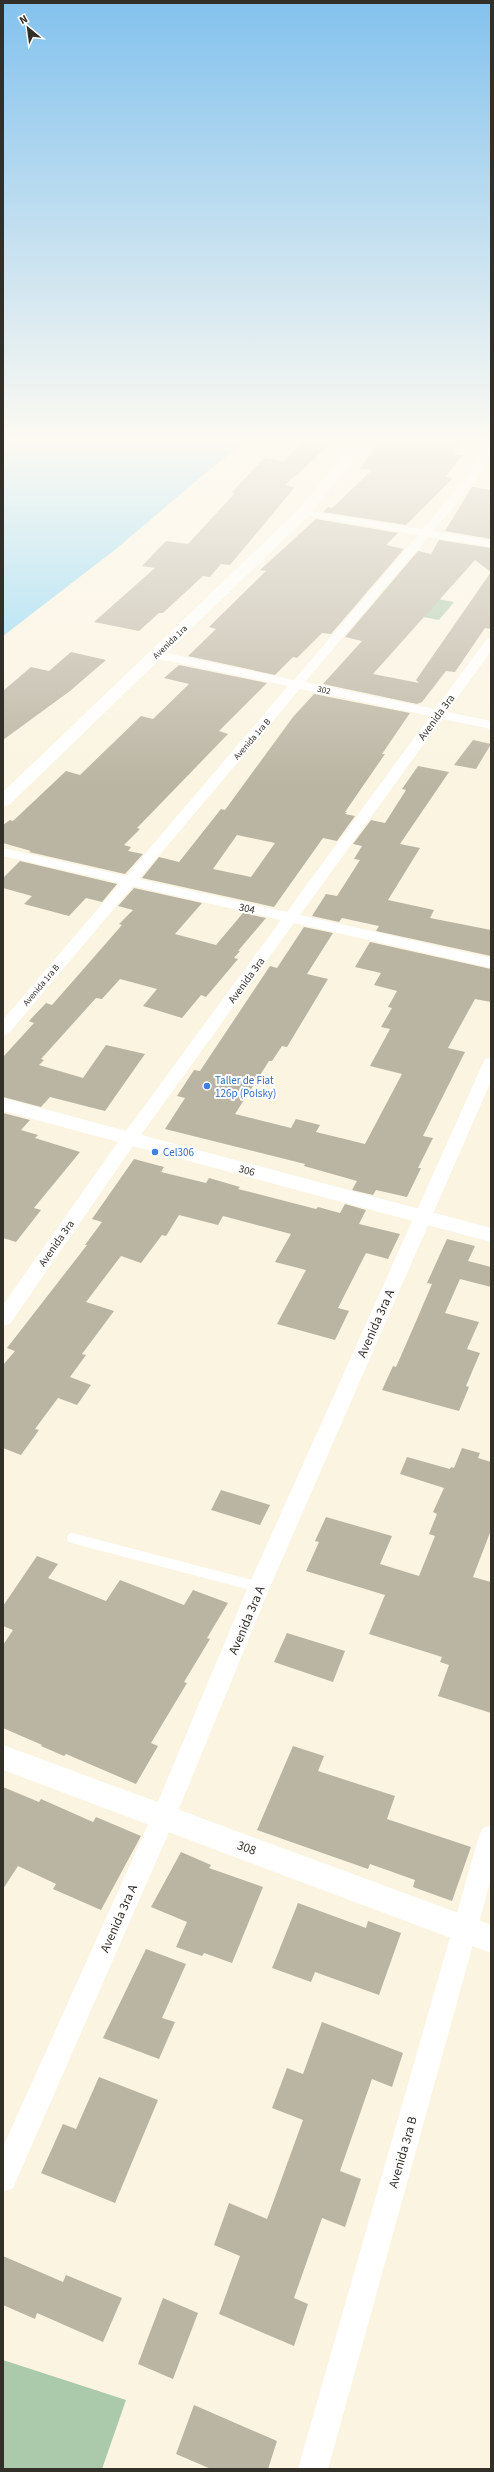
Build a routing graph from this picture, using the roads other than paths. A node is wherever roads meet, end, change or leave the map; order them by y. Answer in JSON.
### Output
{"nodes":[{"id":1,"x":259,"y":555,"type":"edge"},
{"id":2,"x":406,"y":555,"type":"edge"},
{"id":3,"x":491,"y":642,"type":"edge"},
{"id":4,"x":157,"y":655,"type":"junction"},
{"id":5,"x":299,"y":685,"type":"junction"},
{"id":6,"x":438,"y":714,"type":"junction"},
{"id":7,"x":491,"y":725,"type":"edge"},
{"id":8,"x":3,"y":801,"type":"edge"},
{"id":9,"x":3,"y":852,"type":"edge"},
{"id":10,"x":128,"y":882,"type":"junction"},
{"id":11,"x":292,"y":918,"type":"junction"},
{"id":12,"x":491,"y":963,"type":"edge"},
{"id":13,"x":3,"y":1030,"type":"edge"},
{"id":14,"x":491,"y":1063,"type":"edge"},
{"id":15,"x":3,"y":1104,"type":"edge"},
{"id":16,"x":129,"y":1139,"type":"junction"},
{"id":17,"x":421,"y":1217,"type":"junction"},
{"id":18,"x":491,"y":1235,"type":"edge"},
{"id":19,"x":3,"y":1319,"type":"edge"},
{"id":20,"x":72,"y":1538,"type":"dead end"},
{"id":21,"x":260,"y":1587,"type":"junction"},
{"id":22,"x":3,"y":1757,"type":"edge"},
{"id":23,"x":164,"y":1816,"type":"junction"},
{"id":24,"x":491,"y":1836,"type":"edge"},
{"id":25,"x":464,"y":1928,"type":"junction"},
{"id":26,"x":491,"y":1938,"type":"edge"},
{"id":27,"x":3,"y":2178,"type":"edge"},
{"id":28,"x":314,"y":2469,"type":"edge"}],
"edges":[{"from":1,"to":4,"type":"street","name":"Avenida 1ra"},
{"from":2,"to":5,"type":"street","name":"Avenida 1ra B"},
{"from":3,"to":6,"type":"street","name":"Avenida 3ra"},
{"from":4,"to":5,"type":"street","name":"302"},
{"from":4,"to":8,"type":"street","name":"Avenida 1ra"},
{"from":5,"to":6,"type":"street","name":"302"},
{"from":5,"to":10,"type":"street","name":"Avenida 1ra B"},
{"from":6,"to":7,"type":"street","name":"302"},
{"from":6,"to":11,"type":"street","name":"Avenida 3ra"},
{"from":9,"to":10,"type":"street","name":"304"},
{"from":10,"to":11,"type":"street","name":"304"},
{"from":10,"to":13,"type":"street","name":"Avenida 1ra B"},
{"from":11,"to":12,"type":"street","name":"304"},
{"from":11,"to":16,"type":"street","name":"Avenida 3ra"},
{"from":14,"to":17,"type":"street","name":"Avenida 3ra A"},
{"from":15,"to":16,"type":"street","name":"306"},
{"from":16,"to":17,"type":"street","name":"306"},
{"from":16,"to":19,"type":"street","name":"Avenida 3ra"},
{"from":17,"to":18,"type":"street","name":"306"},
{"from":17,"to":21,"type":"street","name":"Avenida 3ra A"},
{"from":20,"to":21,"type":"lane"},
{"from":21,"to":23,"type":"street","name":"Avenida 3ra A"},
{"from":22,"to":23,"type":"street","name":"308"},
{"from":23,"to":25,"type":"street","name":"308"},
{"from":23,"to":27,"type":"street","name":"Avenida 3ra A"},
{"from":24,"to":25,"type":"street","name":"Avenida 3ra B"},
{"from":25,"to":26,"type":"street","name":"308"},
{"from":25,"to":28,"type":"street","name":"Avenida 3ra B"}]}
